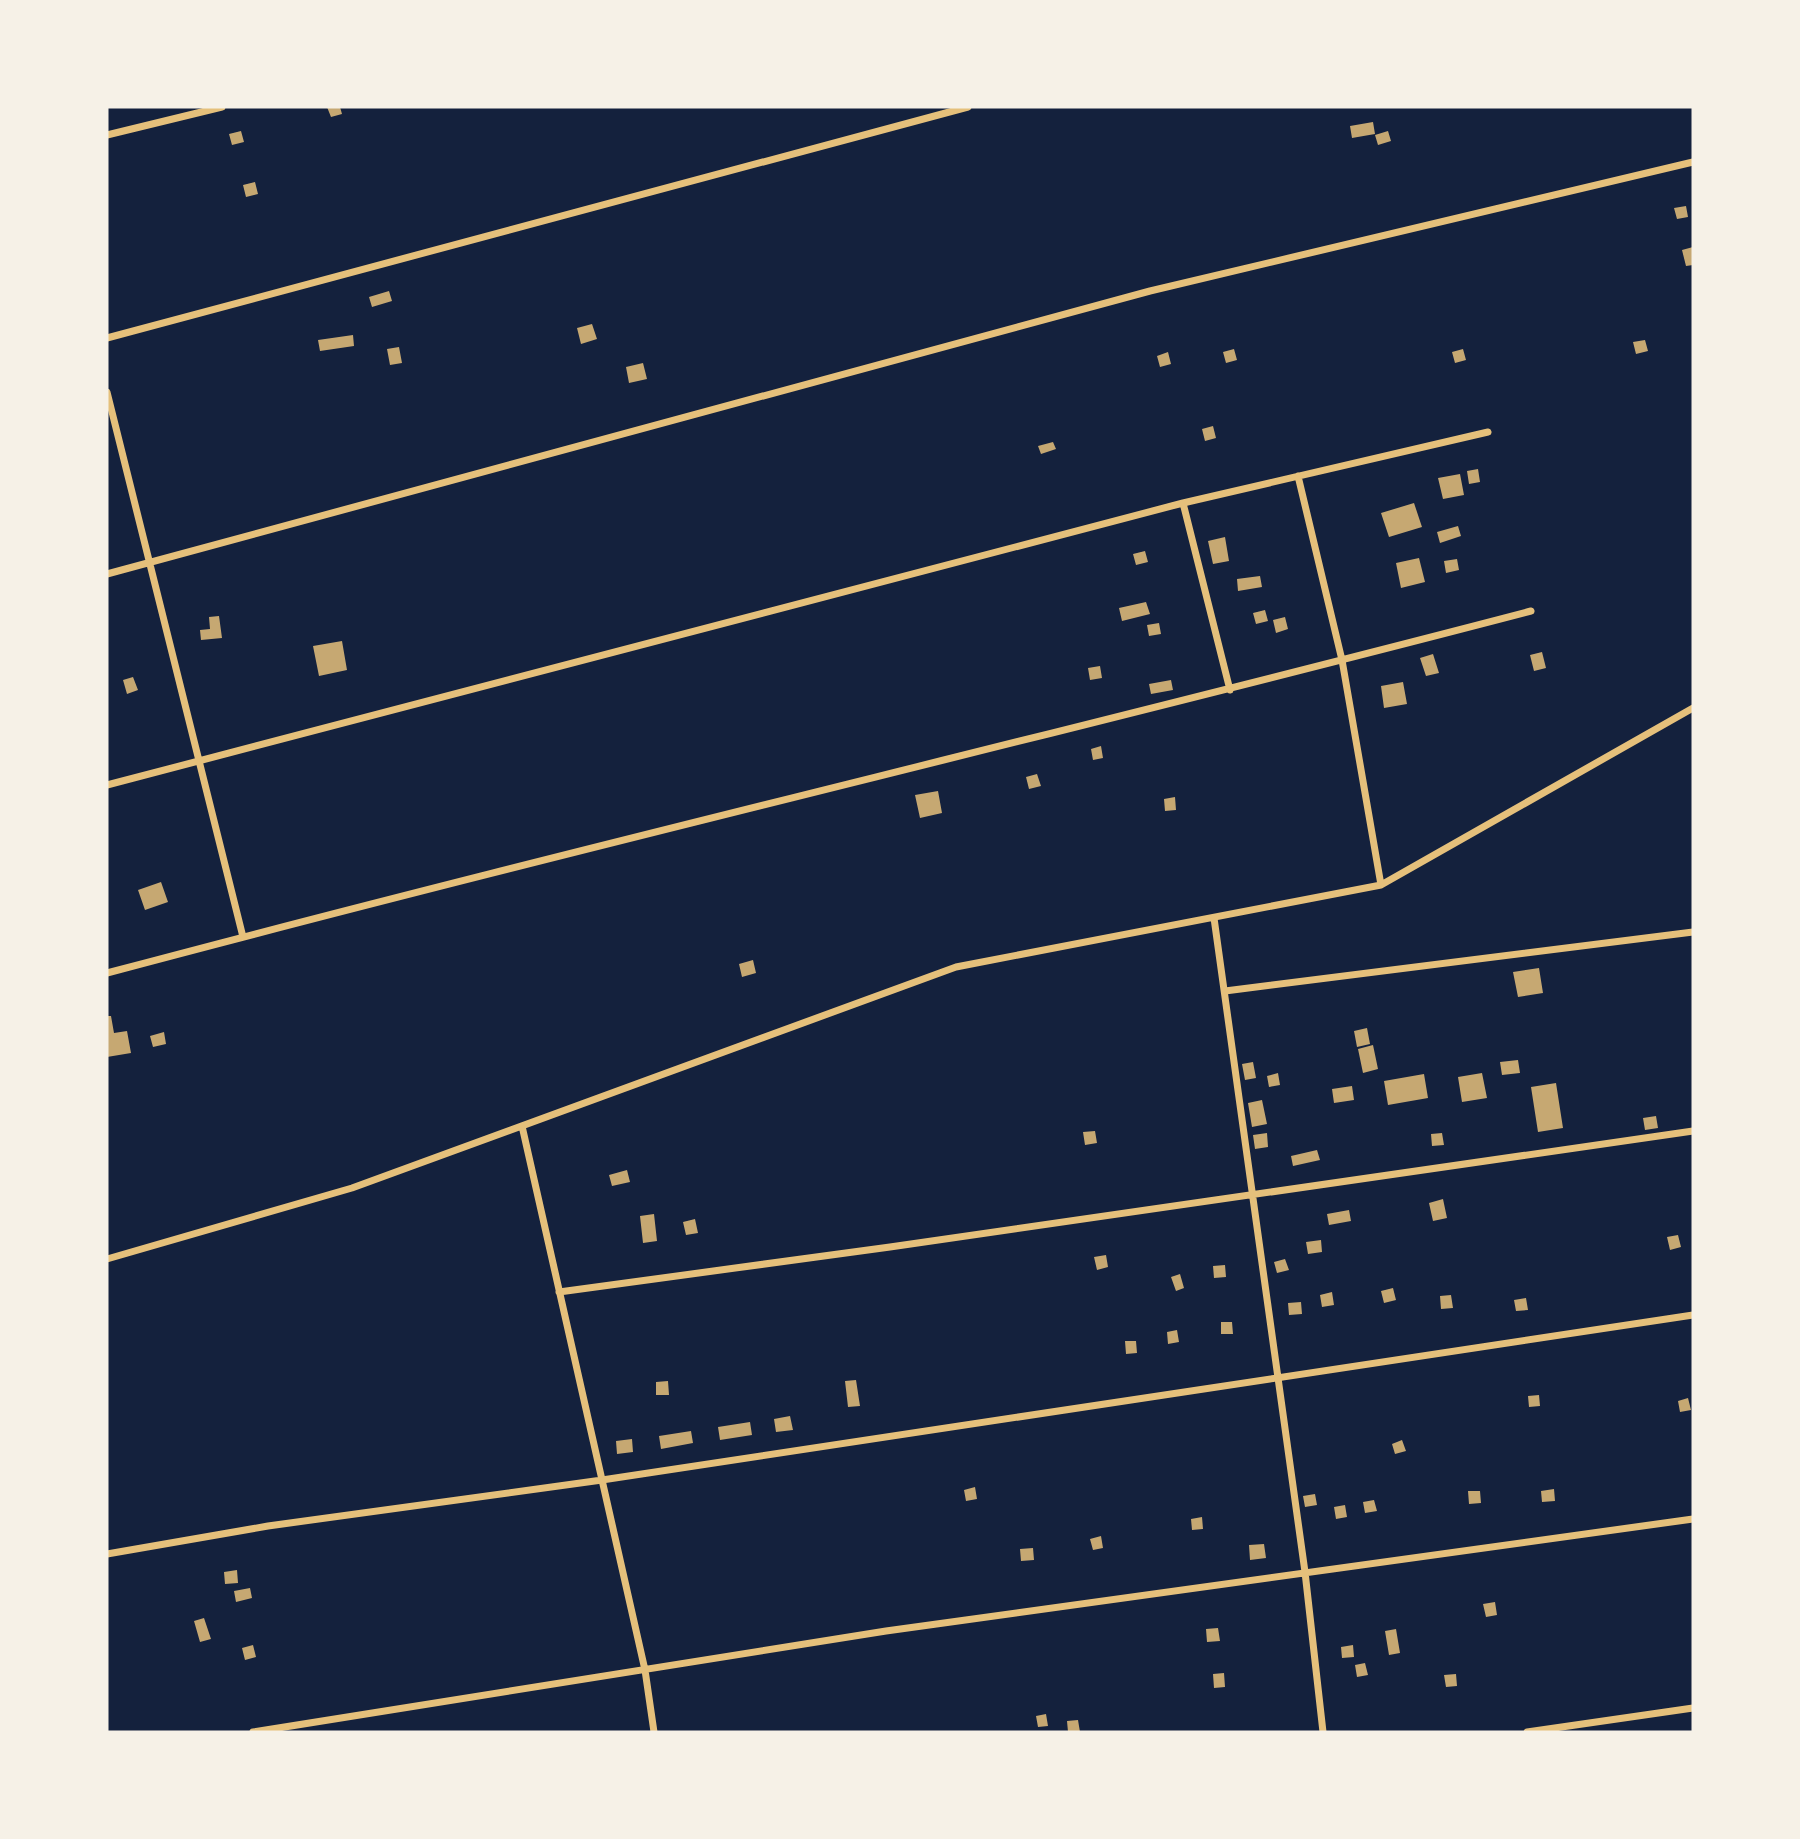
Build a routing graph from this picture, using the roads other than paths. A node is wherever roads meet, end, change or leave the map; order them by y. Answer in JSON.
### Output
{"nodes":[{"id":1,"x":222,"y":107,"type":"edge"},
{"id":2,"x":968,"y":107,"type":"edge"},
{"id":3,"x":107,"y":135,"type":"edge"},
{"id":4,"x":1693,"y":162,"type":"edge"},
{"id":5,"x":107,"y":338,"type":"edge"},
{"id":6,"x":107,"y":392,"type":"edge"},
{"id":7,"x":1488,"y":432,"type":"dead end"},
{"id":8,"x":1298,"y":476,"type":"junction"},
{"id":9,"x":1183,"y":503,"type":"junction"},
{"id":10,"x":148,"y":562,"type":"junction"},
{"id":11,"x":107,"y":574,"type":"edge"},
{"id":12,"x":1531,"y":611,"type":"dead end"},
{"id":13,"x":1342,"y":660,"type":"junction"},
{"id":14,"x":1230,"y":690,"type":"junction"},
{"id":15,"x":1693,"y":708,"type":"edge"},
{"id":16,"x":198,"y":761,"type":"junction"},
{"id":17,"x":107,"y":785,"type":"edge"},
{"id":18,"x":1381,"y":885,"type":"junction"},
{"id":19,"x":1214,"y":918,"type":"junction"},
{"id":20,"x":1693,"y":932,"type":"edge"},
{"id":21,"x":243,"y":937,"type":"junction"},
{"id":22,"x":107,"y":973,"type":"edge"},
{"id":23,"x":1225,"y":991,"type":"junction"},
{"id":24,"x":522,"y":1126,"type":"junction"},
{"id":25,"x":1693,"y":1131,"type":"edge"},
{"id":26,"x":1253,"y":1195,"type":"junction"},
{"id":27,"x":107,"y":1259,"type":"edge"},
{"id":28,"x":559,"y":1292,"type":"junction"},
{"id":29,"x":1693,"y":1315,"type":"edge"},
{"id":30,"x":1278,"y":1378,"type":"junction"},
{"id":31,"x":602,"y":1480,"type":"junction"},
{"id":32,"x":1693,"y":1518,"type":"edge"},
{"id":33,"x":107,"y":1555,"type":"edge"},
{"id":34,"x":1305,"y":1572,"type":"junction"},
{"id":35,"x":645,"y":1670,"type":"junction"},
{"id":36,"x":1693,"y":1708,"type":"edge"},
{"id":37,"x":253,"y":1732,"type":"edge"},
{"id":38,"x":654,"y":1732,"type":"edge"},
{"id":39,"x":1323,"y":1732,"type":"edge"},
{"id":40,"x":1527,"y":1732,"type":"edge"}],
"edges":[{"from":1,"to":3,"type":"street"},
{"from":2,"to":5,"type":"street"},
{"from":4,"to":10,"type":"street"},
{"from":6,"to":10,"type":"street"},
{"from":7,"to":8,"type":"street"},
{"from":8,"to":9,"type":"street"},
{"from":8,"to":13,"type":"street"},
{"from":9,"to":14,"type":"street"},
{"from":9,"to":16,"type":"street"},
{"from":10,"to":11,"type":"street"},
{"from":10,"to":16,"type":"street"},
{"from":12,"to":13,"type":"street"},
{"from":13,"to":14,"type":"street"},
{"from":13,"to":18,"type":"street"},
{"from":14,"to":21,"type":"street"},
{"from":15,"to":18,"type":"street"},
{"from":16,"to":17,"type":"street"},
{"from":16,"to":21,"type":"street"},
{"from":18,"to":19,"type":"street"},
{"from":19,"to":23,"type":"street"},
{"from":19,"to":24,"type":"street"},
{"from":20,"to":23,"type":"street"},
{"from":21,"to":22,"type":"street"},
{"from":23,"to":26,"type":"street"},
{"from":24,"to":27,"type":"street"},
{"from":24,"to":28,"type":"street"},
{"from":25,"to":26,"type":"street"},
{"from":26,"to":28,"type":"street"},
{"from":26,"to":30,"type":"street"},
{"from":28,"to":31,"type":"street"},
{"from":29,"to":30,"type":"street"},
{"from":30,"to":31,"type":"street"},
{"from":30,"to":34,"type":"street"},
{"from":31,"to":33,"type":"street"},
{"from":31,"to":35,"type":"street"},
{"from":32,"to":34,"type":"street"},
{"from":34,"to":35,"type":"street"},
{"from":34,"to":39,"type":"street"},
{"from":35,"to":37,"type":"street"},
{"from":35,"to":38,"type":"street"},
{"from":36,"to":40,"type":"street"}]}
